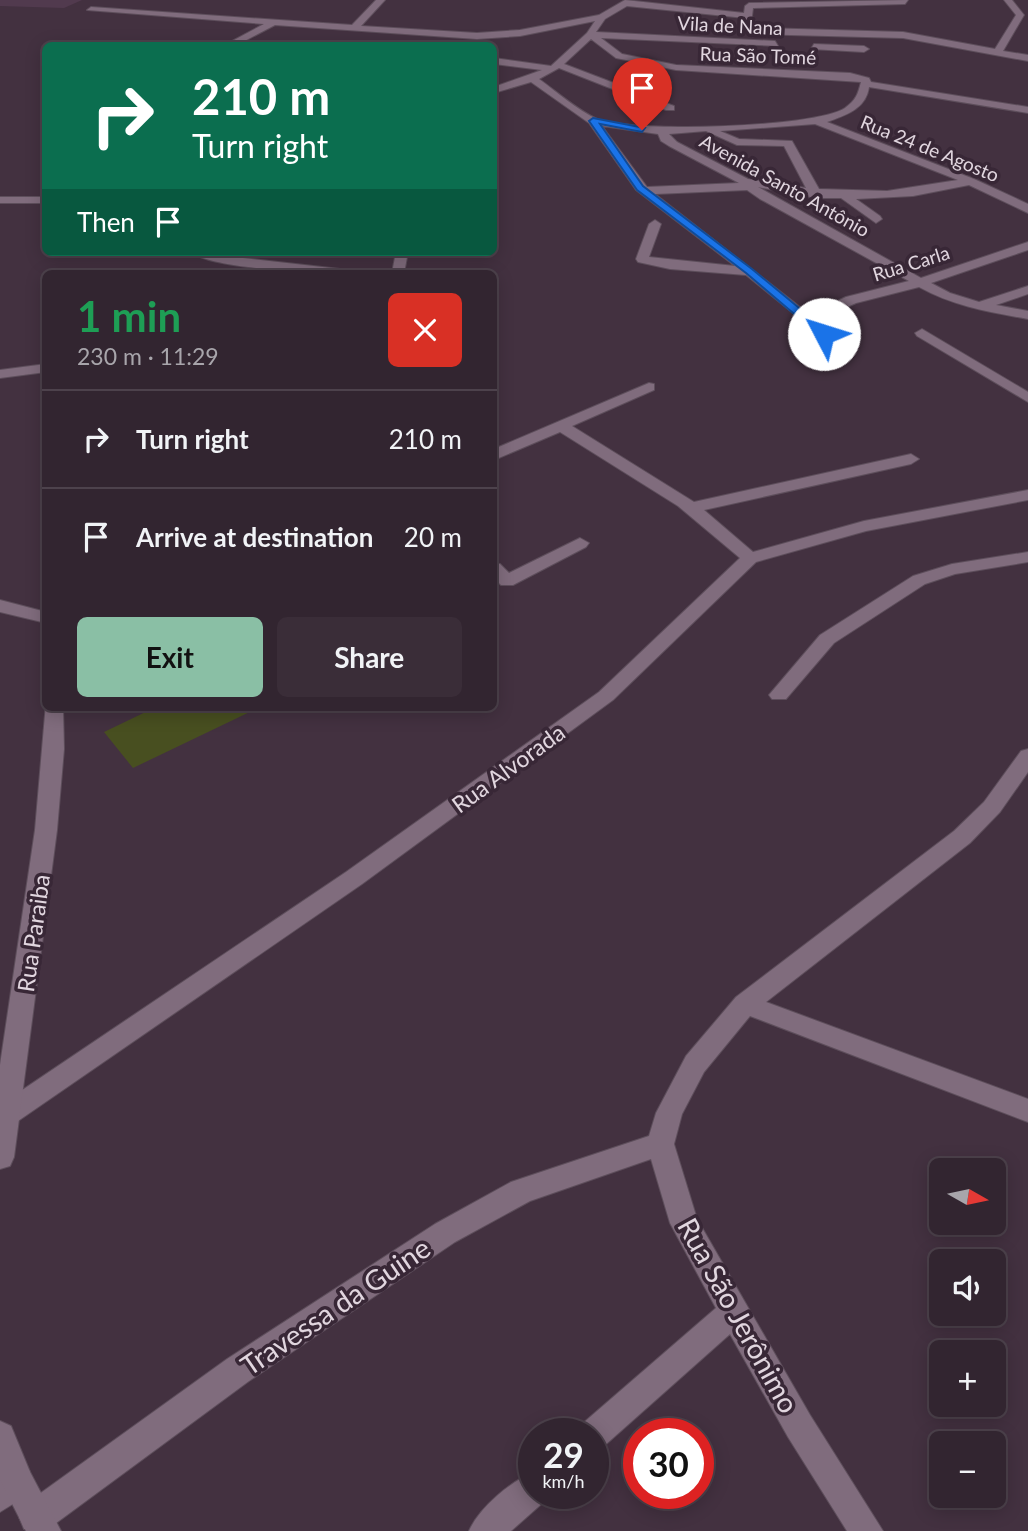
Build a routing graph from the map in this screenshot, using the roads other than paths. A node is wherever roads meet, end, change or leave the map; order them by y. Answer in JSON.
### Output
{"nodes":[{"id":1,"x":381,"y":0,"type":"edge"},
{"id":2,"x":1008,"y":0,"type":"edge"},
{"id":3,"x":628,"y":1,"type":"edge"},
{"id":4,"x":904,"y":1,"type":"edge"},
{"id":5,"x":153,"y":5,"type":"dead end"},
{"id":6,"x":91,"y":10,"type":"dead end"},
{"id":7,"x":749,"y":11,"type":"junction"},
{"id":8,"x":910,"y":12,"type":"dead end"},
{"id":9,"x":134,"y":15,"type":"junction"},
{"id":10,"x":602,"y":17,"type":"junction"},
{"id":11,"x":272,"y":23,"type":"junction"},
{"id":12,"x":910,"y":25,"type":"dead end"},
{"id":13,"x":354,"y":28,"type":"junction"},
{"id":14,"x":592,"y":35,"type":"junction"},
{"id":15,"x":903,"y":35,"type":"junction"},
{"id":16,"x":235,"y":42,"type":"edge"},
{"id":17,"x":783,"y":45,"type":"dead end"},
{"id":18,"x":797,"y":46,"type":"dead end"},
{"id":19,"x":998,"y":52,"type":"junction"},
{"id":20,"x":616,"y":55,"type":"junction"},
{"id":21,"x":605,"y":58,"type":"dead end"},
{"id":22,"x":1028,"y":58,"type":"edge"},
{"id":23,"x":579,"y":59,"type":"dead end"},
{"id":24,"x":842,"y":59,"type":"dead end"},
{"id":25,"x":497,"y":61,"type":"edge"},
{"id":26,"x":560,"y":64,"type":"junction"},
{"id":27,"x":831,"y":64,"type":"dead end"},
{"id":28,"x":809,"y":75,"type":"junction"},
{"id":29,"x":532,"y":79,"type":"junction"},
{"id":30,"x":863,"y":81,"type":"junction"},
{"id":31,"x":497,"y":89,"type":"edge"},
{"id":32,"x":670,"y":108,"type":"dead end"},
{"id":33,"x":1028,"y":110,"type":"edge"},
{"id":34,"x":593,"y":121,"type":"junction"},
{"id":35,"x":818,"y":122,"type":"junction"},
{"id":36,"x":704,"y":128,"type":"junction"},
{"id":37,"x":663,"y":131,"type":"junction"},
{"id":38,"x":970,"y":181,"type":"junction"},
{"id":39,"x":746,"y":183,"type":"junction"},
{"id":40,"x":644,"y":191,"type":"junction"},
{"id":41,"x":816,"y":195,"type":"junction"},
{"id":42,"x":845,"y":197,"type":"junction"},
{"id":43,"x":0,"y":200,"type":"edge"},
{"id":44,"x":42,"y":200,"type":"edge"},
{"id":45,"x":1028,"y":209,"type":"edge"},
{"id":46,"x":876,"y":219,"type":"dead end"},
{"id":47,"x":655,"y":223,"type":"dead end"},
{"id":48,"x":1028,"y":246,"type":"edge"},
{"id":49,"x":210,"y":256,"type":"edge"},
{"id":50,"x":316,"y":270,"type":"edge"},
{"id":51,"x":749,"y":271,"type":"junction"},
{"id":52,"x":918,"y":283,"type":"junction"},
{"id":53,"x":1028,"y":290,"type":"edge"},
{"id":54,"x":978,"y":306,"type":"junction"},
{"id":55,"x":1028,"y":315,"type":"edge"},
{"id":56,"x":807,"y":320,"type":"junction"},
{"id":57,"x":922,"y":333,"type":"dead end"},
{"id":58,"x":824,"y":334,"type":"dead end"},
{"id":59,"x":42,"y":368,"type":"edge"},
{"id":60,"x":0,"y":374,"type":"edge"},
{"id":61,"x":649,"y":387,"type":"dead end"},
{"id":62,"x":1028,"y":398,"type":"edge"},
{"id":63,"x":561,"y":426,"type":"junction"},
{"id":64,"x":497,"y":454,"type":"edge"},
{"id":65,"x":911,"y":459,"type":"dead end"},
{"id":66,"x":1028,"y":495,"type":"edge"},
{"id":67,"x":691,"y":508,"type":"junction"},
{"id":68,"x":580,"y":543,"type":"dead end"},
{"id":69,"x":1028,"y":557,"type":"edge"},
{"id":70,"x":750,"y":558,"type":"junction"},
{"id":71,"x":497,"y":571,"type":"edge"},
{"id":72,"x":0,"y":606,"type":"edge"},
{"id":73,"x":42,"y":617,"type":"edge"},
{"id":74,"x":779,"y":695,"type":"dead end"},
{"id":75,"x":53,"y":711,"type":"edge"},
{"id":76,"x":1023,"y":765,"type":"edge"},
{"id":77,"x":745,"y":1004,"type":"junction"},
{"id":78,"x":1028,"y":1111,"type":"edge"},
{"id":79,"x":9,"y":1113,"type":"junction"},
{"id":80,"x":660,"y":1144,"type":"junction"},
{"id":81,"x":0,"y":1157,"type":"edge"},
{"id":82,"x":734,"y":1311,"type":"junction"},
{"id":83,"x":609,"y":1421,"type":"edge"},
{"id":84,"x":0,"y":1437,"type":"edge"},
{"id":85,"x":8,"y":1489,"type":"edge"},
{"id":86,"x":518,"y":1502,"type":"edge"},
{"id":87,"x":40,"y":1524,"type":"edge"},
{"id":88,"x":486,"y":1531,"type":"edge"},
{"id":89,"x":866,"y":1531,"type":"edge"}],
"edges":[{"from":1,"to":13,"type":"street"},
{"from":2,"to":19,"type":"street"},
{"from":3,"to":7,"type":"street"},
{"from":3,"to":10,"type":"street"},
{"from":4,"to":7,"type":"street"},
{"from":4,"to":8,"type":"street"},
{"from":5,"to":9,"type":"street"},
{"from":6,"to":9,"type":"street"},
{"from":7,"to":15,"type":"street"},
{"from":9,"to":11,"type":"street"},
{"from":10,"to":13,"type":"street"},
{"from":10,"to":14,"type":"street"},
{"from":11,"to":13,"type":"street"},
{"from":11,"to":16,"type":"street"},
{"from":12,"to":15,"type":"street"},
{"from":14,"to":17,"type":"street","name":"Vila de Nana"},
{"from":14,"to":20,"type":"street"},
{"from":14,"to":26,"type":"street"},
{"from":15,"to":19,"type":"street"},
{"from":18,"to":24,"type":"street","name":"Vila de Nana"},
{"from":19,"to":22,"type":"street"},
{"from":20,"to":21,"type":"street"},
{"from":20,"to":28,"type":"street","name":"Rua São Tomé"},
{"from":23,"to":26,"type":"street"},
{"from":25,"to":26,"type":"street"},
{"from":26,"to":29,"type":"street"},
{"from":26,"to":32,"type":"street"},
{"from":27,"to":28,"type":"street"},
{"from":28,"to":30,"type":"street","name":"Rua São Tomé"},
{"from":29,"to":31,"type":"street"},
{"from":29,"to":34,"type":"street"},
{"from":30,"to":33,"type":"street","name":"Rua São Tomé"},
{"from":30,"to":35,"type":"street"},
{"from":34,"to":37,"type":"street"},
{"from":34,"to":40,"type":"street"},
{"from":35,"to":36,"type":"street"},
{"from":35,"to":38,"type":"street","name":"Rua 24 de Agosto"},
{"from":36,"to":37,"type":"street"},
{"from":36,"to":41,"type":"street"},
{"from":37,"to":39,"type":"street","name":"Avenida Santo Antônio"},
{"from":38,"to":42,"type":"street"},
{"from":38,"to":45,"type":"street","name":"Rua 24 de Agosto"},
{"from":39,"to":40,"type":"street"},
{"from":39,"to":41,"type":"street"},
{"from":39,"to":52,"type":"street","name":"Avenida Santo Antônio"},
{"from":40,"to":51,"type":"street"},
{"from":41,"to":42,"type":"street"},
{"from":42,"to":46,"type":"street"},
{"from":43,"to":44,"type":"street"},
{"from":47,"to":51,"type":"street"},
{"from":48,"to":52,"type":"street","name":"Rua Carla"},
{"from":49,"to":50,"type":"street"},
{"from":51,"to":56,"type":"street"},
{"from":52,"to":54,"type":"street","name":"Avenida Santo Antônio"},
{"from":52,"to":56,"type":"street","name":"Rua Carla"},
{"from":53,"to":54,"type":"street"},
{"from":54,"to":55,"type":"street","name":"Avenida Santo Antônio"},
{"from":56,"to":58,"type":"street"},
{"from":57,"to":62,"type":"street"},
{"from":59,"to":60,"type":"street"},
{"from":61,"to":63,"type":"street"},
{"from":63,"to":64,"type":"street"},
{"from":63,"to":67,"type":"street"},
{"from":65,"to":67,"type":"street"},
{"from":66,"to":70,"type":"street","name":"Rua Alvorada"},
{"from":67,"to":70,"type":"street"},
{"from":68,"to":71,"type":"street"},
{"from":69,"to":74,"type":"street"},
{"from":70,"to":79,"type":"street","name":"Rua Alvorada"},
{"from":72,"to":73,"type":"street"},
{"from":75,"to":79,"type":"street","name":"Rua Paraiba"},
{"from":76,"to":77,"type":"street"},
{"from":77,"to":78,"type":"street"},
{"from":77,"to":80,"type":"street"},
{"from":79,"to":81,"type":"street","name":"Rua Paraiba"},
{"from":80,"to":82,"type":"street","name":"Rua São Jerônimo"},
{"from":80,"to":87,"type":"street","name":"Travessa da Guine"},
{"from":82,"to":83,"type":"street"},
{"from":82,"to":89,"type":"street","name":"Rua São Jerônimo"},
{"from":84,"to":85,"type":"street"},
{"from":85,"to":87,"type":"street"},
{"from":86,"to":88,"type":"street"}]}
